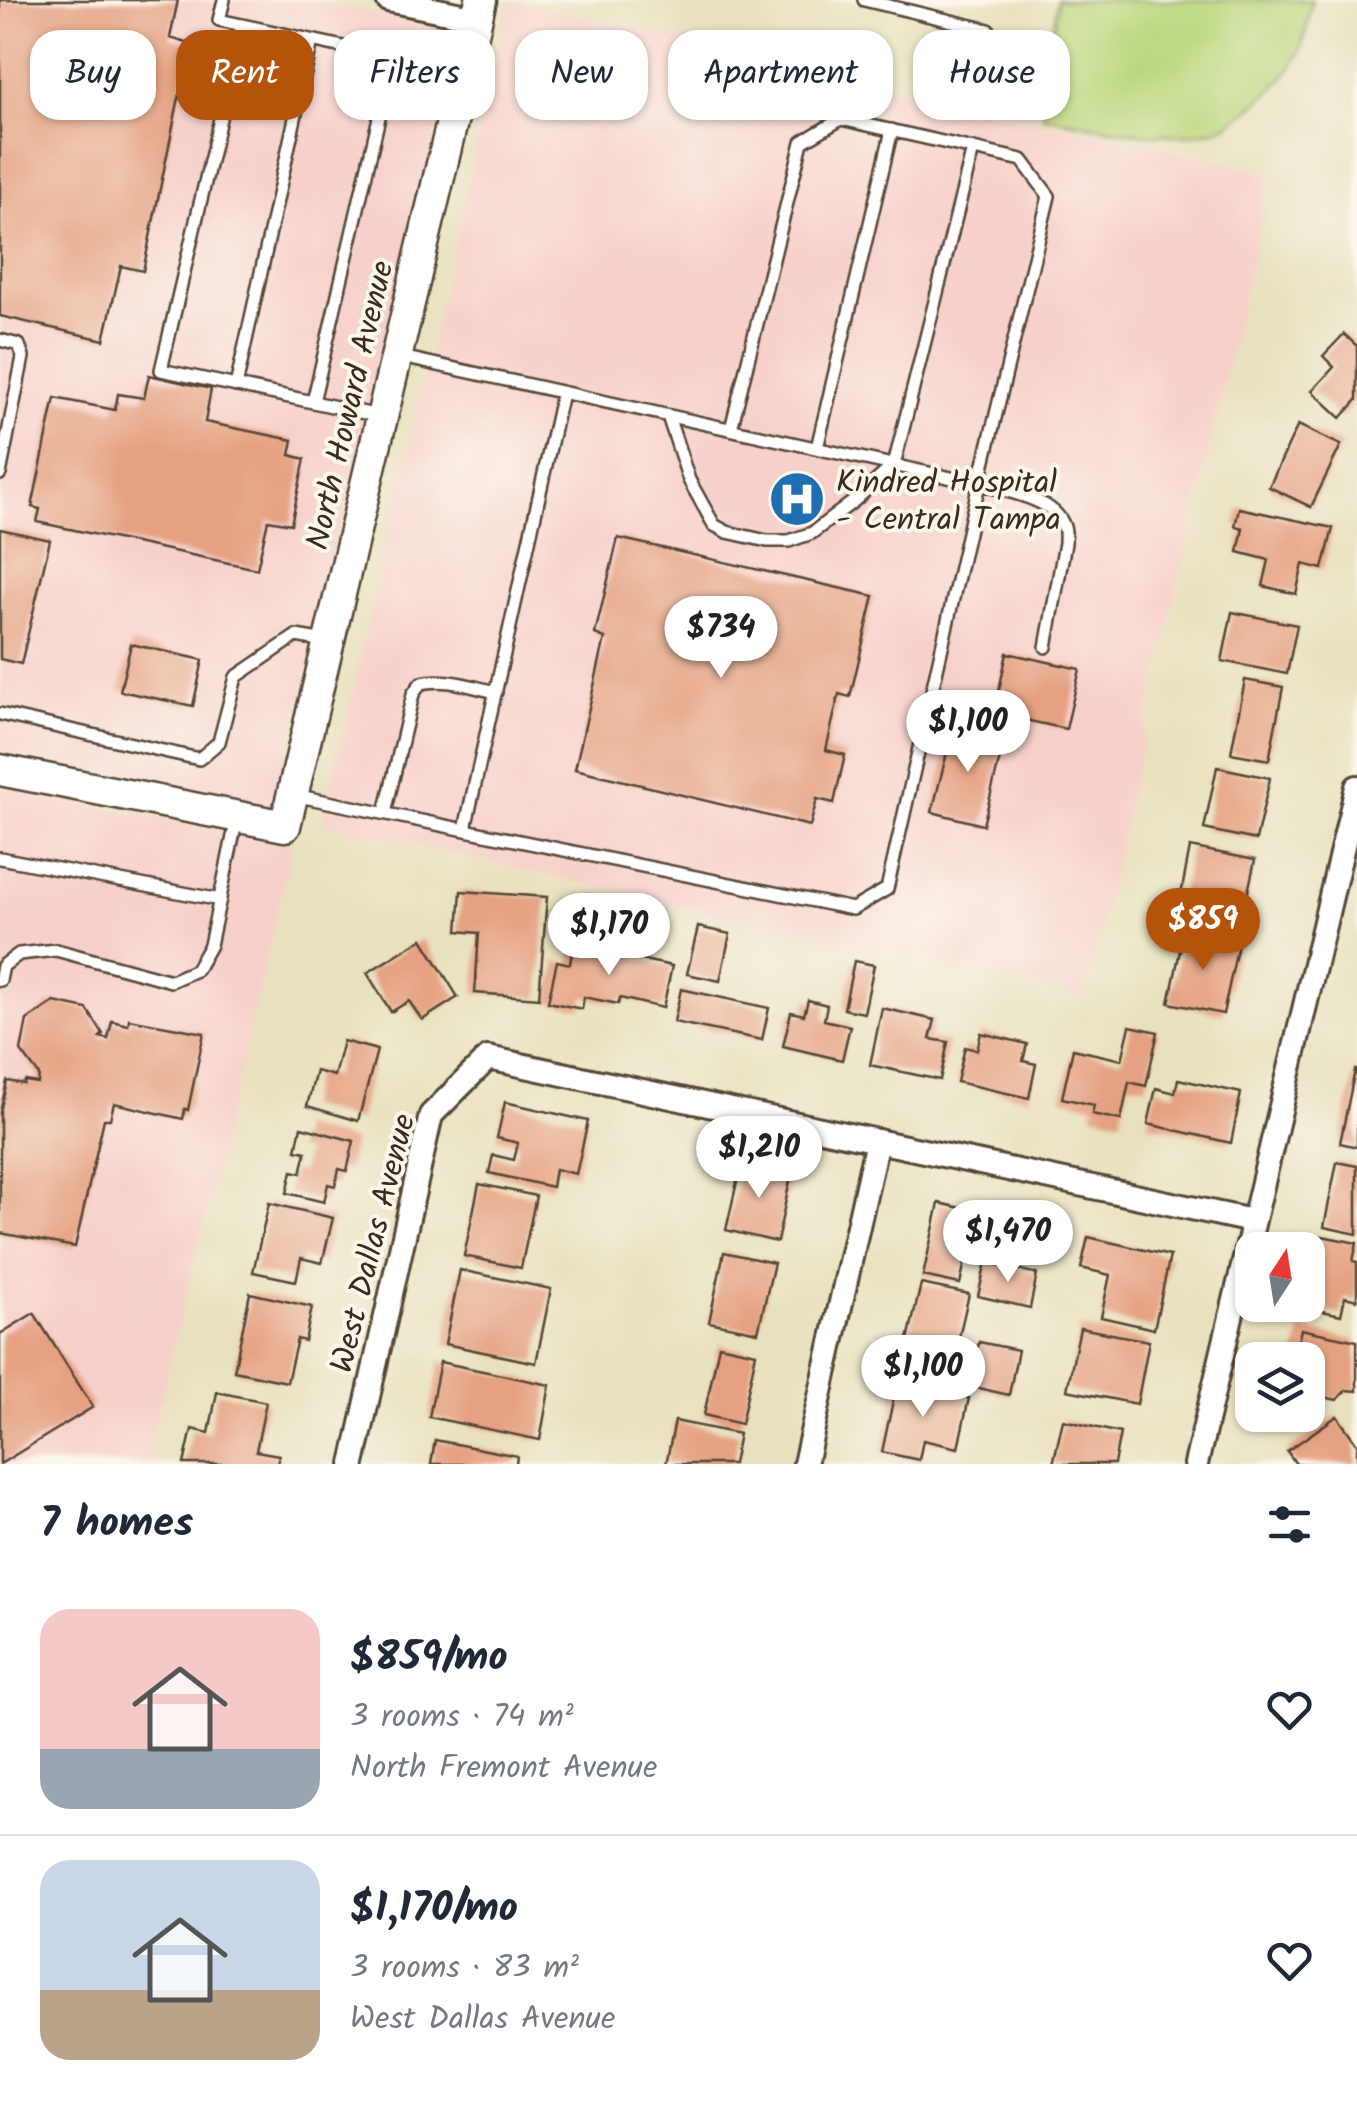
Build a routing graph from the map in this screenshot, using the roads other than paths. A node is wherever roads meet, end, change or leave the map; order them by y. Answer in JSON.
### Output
{"nodes":[{"id":1,"x":224,"y":0,"type":"edge"},
{"id":2,"x":388,"y":0,"type":"edge"},
{"id":3,"x":864,"y":0,"type":"edge"},
{"id":4,"x":479,"y":9,"type":"edge"},
{"id":5,"x":242,"y":25,"type":"junction"},
{"id":6,"x":265,"y":30,"type":"edge"},
{"id":7,"x":988,"y":30,"type":"dead end"},
{"id":8,"x":314,"y":40,"type":"edge"},
{"id":9,"x":294,"y":120,"type":"edge"},
{"id":10,"x":892,"y":130,"type":"junction"},
{"id":11,"x":973,"y":149,"type":"junction"},
{"id":12,"x":0,"y":340,"type":"edge"},
{"id":13,"x":397,"y":356,"type":"junction"},
{"id":14,"x":236,"y":386,"type":"junction"},
{"id":15,"x":562,"y":393,"type":"junction"},
{"id":16,"x":313,"y":402,"type":"junction"},
{"id":17,"x":668,"y":416,"type":"junction"},
{"id":18,"x":382,"y":417,"type":"junction"},
{"id":19,"x":731,"y":430,"type":"junction"},
{"id":20,"x":817,"y":448,"type":"junction"},
{"id":21,"x":894,"y":465,"type":"junction"},
{"id":22,"x":0,"y":474,"type":"edge"},
{"id":23,"x":979,"y":484,"type":"junction"},
{"id":24,"x":329,"y":641,"type":"junction"},
{"id":25,"x":1046,"y":647,"type":"dead end"},
{"id":26,"x":496,"y":692,"type":"junction"},
{"id":27,"x":0,"y":714,"type":"edge"},
{"id":28,"x":0,"y":771,"type":"edge"},
{"id":29,"x":1357,"y":787,"type":"edge"},
{"id":30,"x":292,"y":794,"type":"junction"},
{"id":31,"x":385,"y":814,"type":"junction"},
{"id":32,"x":238,"y":817,"type":"junction"},
{"id":33,"x":465,"y":830,"type":"junction"},
{"id":34,"x":0,"y":858,"type":"edge"},
{"id":35,"x":220,"y":900,"type":"junction"},
{"id":36,"x":0,"y":980,"type":"edge"},
{"id":37,"x":877,"y":1141,"type":"junction"},
{"id":38,"x":1252,"y":1221,"type":"junction"},
{"id":39,"x":353,"y":1464,"type":"edge"},
{"id":40,"x":806,"y":1464,"type":"edge"},
{"id":41,"x":1196,"y":1464,"type":"edge"}],
"edges":[{"from":1,"to":5,"type":"lane"},
{"from":2,"to":4,"type":"street"},
{"from":3,"to":7,"type":"lane"},
{"from":4,"to":13,"type":"street","name":"North Howard Avenue"},
{"from":5,"to":6,"type":"lane"},
{"from":5,"to":14,"type":"lane"},
{"from":8,"to":16,"type":"lane"},
{"from":9,"to":14,"type":"lane"},
{"from":10,"to":11,"type":"lane"},
{"from":10,"to":19,"type":"lane"},
{"from":10,"to":20,"type":"lane"},
{"from":11,"to":21,"type":"lane"},
{"from":11,"to":23,"type":"lane"},
{"from":12,"to":22,"type":"lane"},
{"from":13,"to":15,"type":"lane"},
{"from":13,"to":18,"type":"street","name":"North Howard Avenue"},
{"from":14,"to":16,"type":"lane"},
{"from":15,"to":17,"type":"lane"},
{"from":15,"to":26,"type":"lane"},
{"from":16,"to":18,"type":"lane"},
{"from":17,"to":19,"type":"lane"},
{"from":17,"to":21,"type":"lane"},
{"from":18,"to":24,"type":"street","name":"North Howard Avenue"},
{"from":19,"to":20,"type":"lane"},
{"from":20,"to":21,"type":"lane"},
{"from":21,"to":23,"type":"lane"},
{"from":23,"to":25,"type":"lane"},
{"from":23,"to":33,"type":"lane"},
{"from":24,"to":27,"type":"lane"},
{"from":24,"to":30,"type":"street","name":"North Howard Avenue"},
{"from":26,"to":31,"type":"lane"},
{"from":26,"to":33,"type":"lane"},
{"from":28,"to":32,"type":"street"},
{"from":29,"to":38,"type":"street"},
{"from":30,"to":31,"type":"lane"},
{"from":30,"to":32,"type":"street","name":"North Howard Avenue"},
{"from":31,"to":33,"type":"lane"},
{"from":32,"to":35,"type":"lane"},
{"from":34,"to":35,"type":"lane"},
{"from":35,"to":36,"type":"lane"},
{"from":37,"to":38,"type":"street","name":"West Dallas Avenue"},
{"from":37,"to":39,"type":"street","name":"West Dallas Avenue"},
{"from":37,"to":40,"type":"street"},
{"from":38,"to":41,"type":"street"}]}
